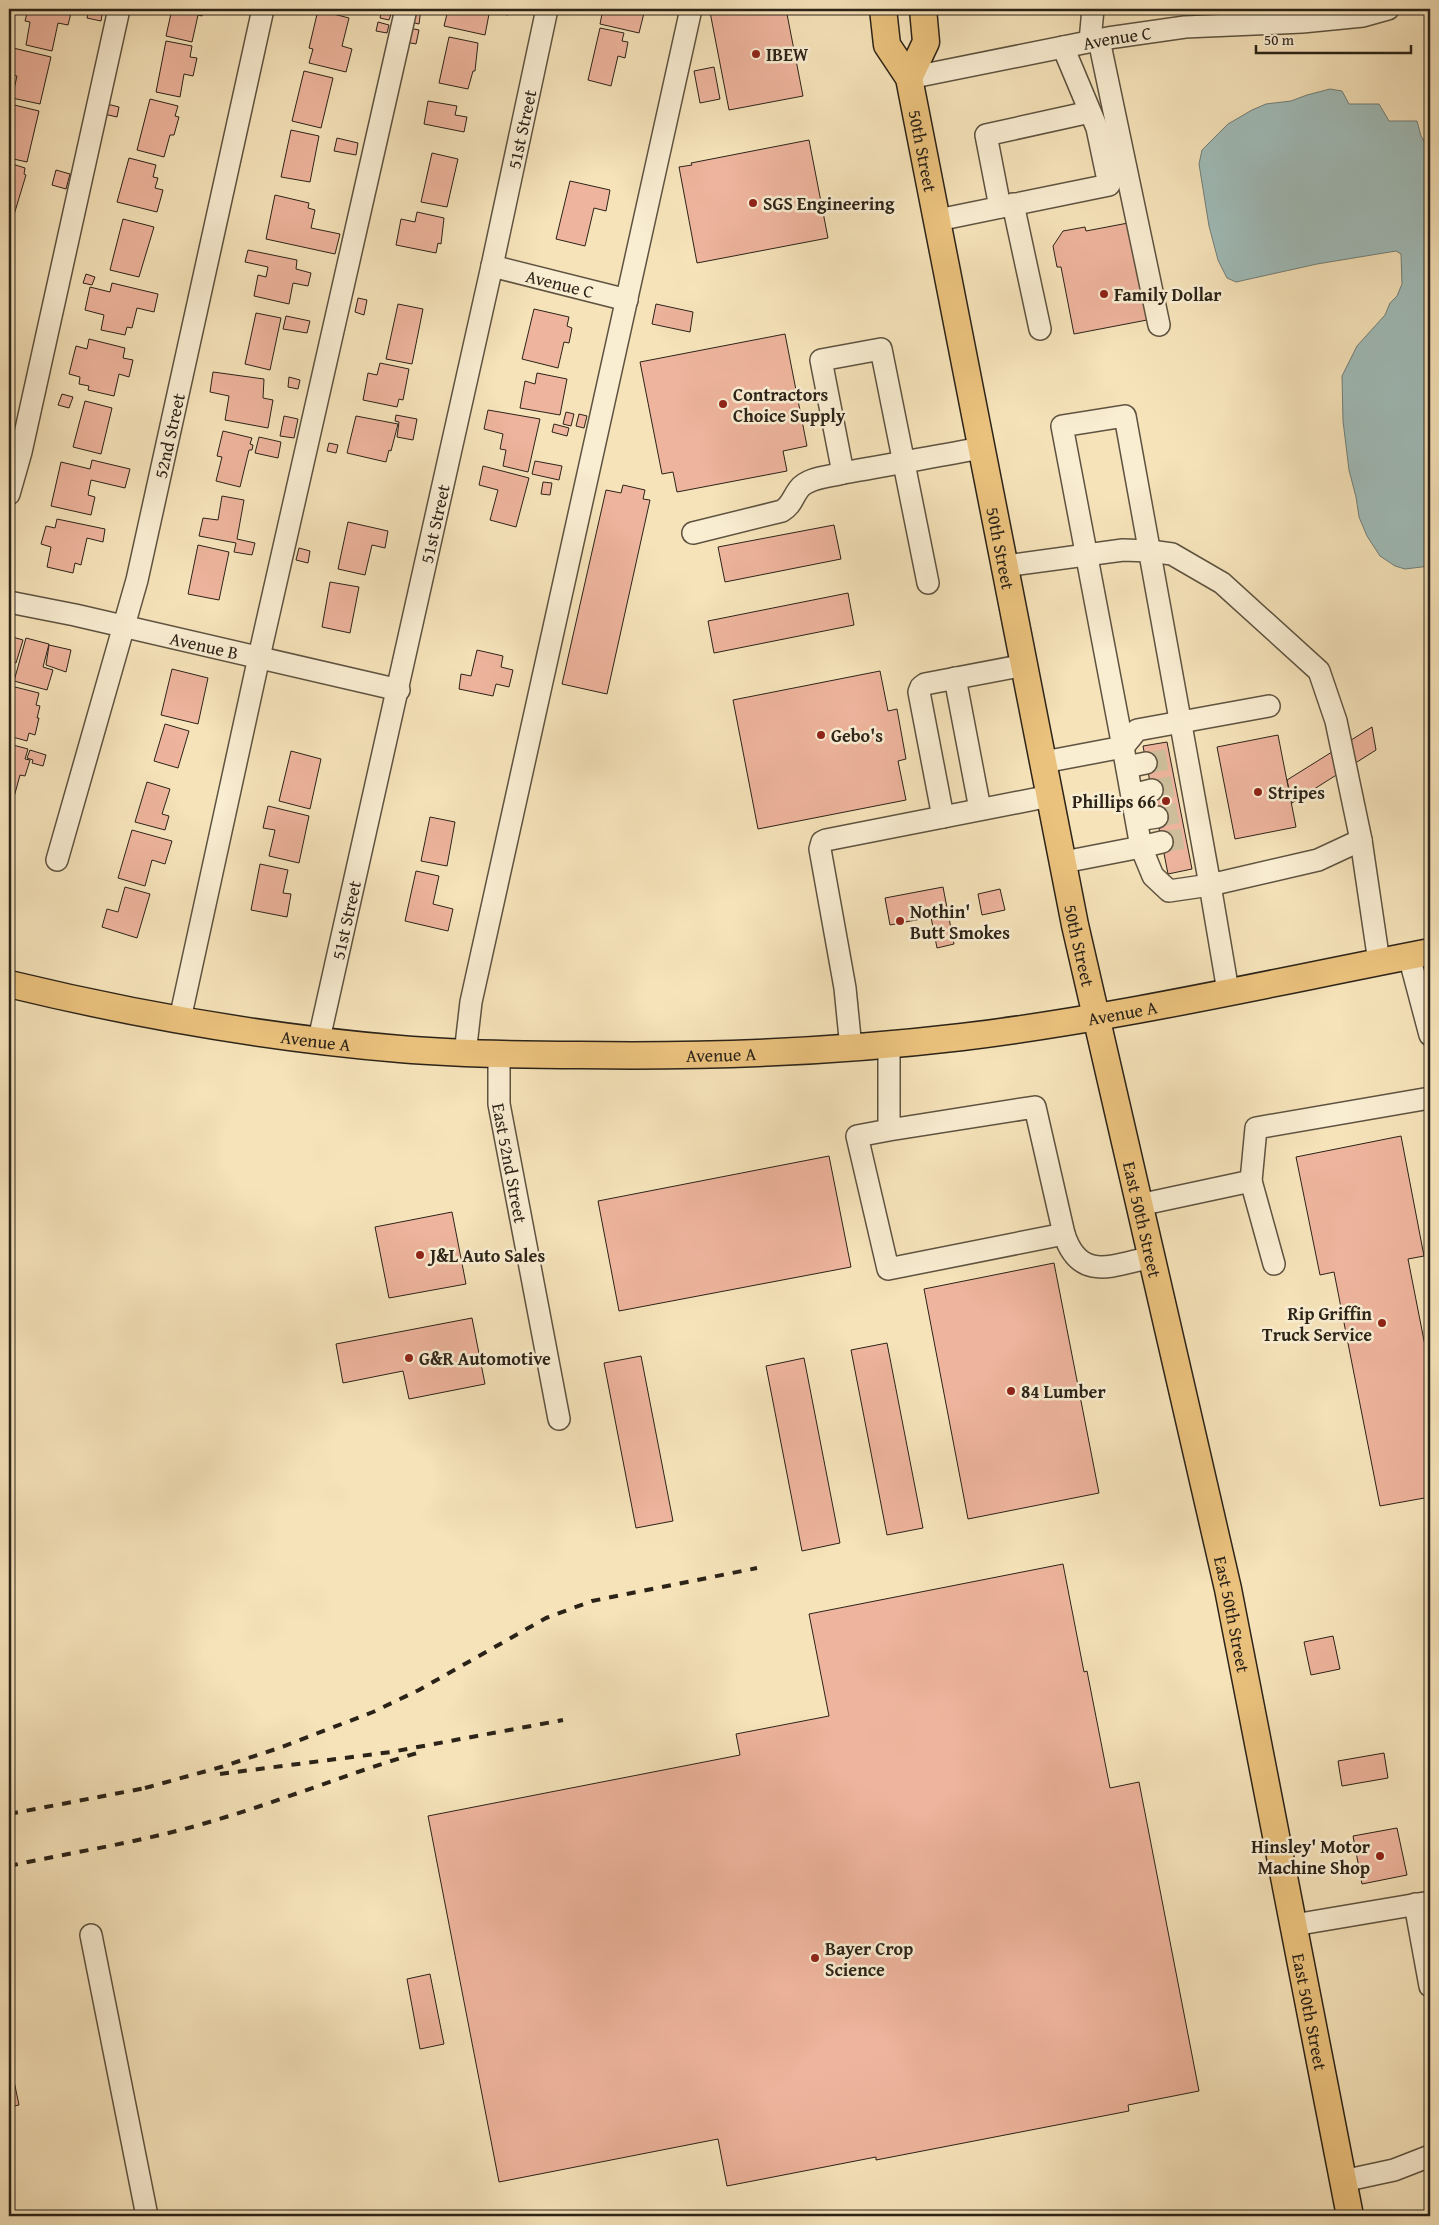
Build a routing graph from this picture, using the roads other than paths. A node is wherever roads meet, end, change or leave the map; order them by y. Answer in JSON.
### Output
{"nodes":[{"id":1,"x":119,"y":9,"type":"edge"},
{"id":2,"x":263,"y":9,"type":"edge"},
{"id":3,"x":406,"y":9,"type":"edge"},
{"id":4,"x":547,"y":9,"type":"edge"},
{"id":5,"x":691,"y":9,"type":"edge"},
{"id":6,"x":883,"y":9,"type":"edge"},
{"id":7,"x":923,"y":9,"type":"edge"},
{"id":8,"x":1093,"y":9,"type":"edge"},
{"id":9,"x":1388,"y":9,"type":"edge"},
{"id":10,"x":1094,"y":40,"type":"junction"},
{"id":11,"x":1063,"y":47,"type":"junction"},
{"id":12,"x":909,"y":78,"type":"junction"},
{"id":13,"x":1090,"y":112,"type":"junction"},
{"id":14,"x":1007,"y":206,"type":"junction"},
{"id":15,"x":938,"y":220,"type":"junction"},
{"id":16,"x":492,"y":266,"type":"junction"},
{"id":17,"x":627,"y":300,"type":"junction"},
{"id":18,"x":1159,"y":325,"type":"dead end"},
{"id":19,"x":1040,"y":329,"type":"dead end"},
{"id":20,"x":982,"y":448,"type":"junction"},
{"id":21,"x":904,"y":462,"type":"junction"},
{"id":22,"x":843,"y":473,"type":"junction"},
{"id":23,"x":9,"y":494,"type":"edge"},
{"id":24,"x":693,"y":533,"type":"dead end"},
{"id":25,"x":1150,"y":550,"type":"junction"},
{"id":26,"x":1088,"y":555,"type":"junction"},
{"id":27,"x":1006,"y":566,"type":"junction"},
{"id":28,"x":928,"y":583,"type":"dead end"},
{"id":29,"x":9,"y":602,"type":"edge"},
{"id":30,"x":123,"y":626,"type":"junction"},
{"id":31,"x":259,"y":658,"type":"junction"},
{"id":32,"x":1025,"y":665,"type":"junction"},
{"id":33,"x":955,"y":678,"type":"junction"},
{"id":34,"x":399,"y":690,"type":"junction"},
{"id":35,"x":1269,"y":706,"type":"dead end"},
{"id":36,"x":1181,"y":722,"type":"junction"},
{"id":37,"x":1132,"y":759,"type":"junction"},
{"id":38,"x":1044,"y":762,"type":"junction"},
{"id":39,"x":1050,"y":796,"type":"junction"},
{"id":40,"x":980,"y":809,"type":"junction"},
{"id":41,"x":944,"y":817,"type":"junction"},
{"id":42,"x":1361,"y":840,"type":"junction"},
{"id":43,"x":1162,"y":842,"type":"tunnel mouth"},
{"id":44,"x":1141,"y":847,"type":"junction"},
{"id":45,"x":57,"y":860,"type":"dead end"},
{"id":46,"x":1064,"y":862,"type":"junction"},
{"id":47,"x":1210,"y":885,"type":"junction"},
{"id":48,"x":1419,"y":954,"type":"edge"},
{"id":49,"x":1379,"y":962,"type":"junction"},
{"id":50,"x":9,"y":984,"type":"edge"},
{"id":51,"x":1228,"y":991,"type":"junction"},
{"id":52,"x":1096,"y":1017,"type":"junction"},
{"id":53,"x":180,"y":1019,"type":"junction"},
{"id":54,"x":1430,"y":1035,"type":"edge"},
{"id":55,"x":319,"y":1039,"type":"junction"},
{"id":56,"x":888,"y":1045,"type":"junction"},
{"id":57,"x":851,"y":1048,"type":"junction"},
{"id":58,"x":465,"y":1054,"type":"junction"},
{"id":59,"x":499,"y":1054,"type":"junction"},
{"id":60,"x":1430,"y":1098,"type":"edge"},
{"id":61,"x":889,"y":1130,"type":"junction"},
{"id":62,"x":1251,"y":1181,"type":"junction"},
{"id":63,"x":1139,"y":1205,"type":"junction"},
{"id":64,"x":1064,"y":1234,"type":"junction"},
{"id":65,"x":1152,"y":1257,"type":"junction"},
{"id":66,"x":1274,"y":1264,"type":"dead end"},
{"id":67,"x":559,"y":1419,"type":"dead end"},
{"id":68,"x":1422,"y":1903,"type":"edge"},
{"id":69,"x":1294,"y":1925,"type":"junction"},
{"id":70,"x":91,"y":1935,"type":"dead end"},
{"id":71,"x":1430,"y":1986,"type":"edge"},
{"id":72,"x":1430,"y":2156,"type":"edge"},
{"id":73,"x":1343,"y":2181,"type":"junction"},
{"id":74,"x":147,"y":2216,"type":"edge"},
{"id":75,"x":1350,"y":2216,"type":"edge"}],
"edges":[{"from":1,"to":23,"type":"street"},
{"from":2,"to":30,"type":"street","name":"52nd Street"},
{"from":3,"to":31,"type":"street"},
{"from":4,"to":16,"type":"street","name":"51st Street"},
{"from":5,"to":17,"type":"street"},
{"from":6,"to":12,"type":"main road","name":"50th Street"},
{"from":7,"to":12,"type":"main road"},
{"from":8,"to":10,"type":"street"},
{"from":9,"to":10,"type":"street","name":"Avenue C"},
{"from":10,"to":11,"type":"street","name":"Avenue C"},
{"from":10,"to":18,"type":"street"},
{"from":11,"to":12,"type":"street","name":"Avenue C"},
{"from":11,"to":13,"type":"street"},
{"from":12,"to":15,"type":"main road","name":"50th Street"},
{"from":13,"to":14,"type":"street"},
{"from":13,"to":14,"type":"street"},
{"from":14,"to":15,"type":"street"},
{"from":14,"to":19,"type":"street"},
{"from":15,"to":20,"type":"main road","name":"50th Street"},
{"from":16,"to":17,"type":"street","name":"Avenue C"},
{"from":16,"to":34,"type":"street","name":"51st Street"},
{"from":17,"to":58,"type":"street"},
{"from":20,"to":21,"type":"street"},
{"from":20,"to":27,"type":"main road","name":"50th Street"},
{"from":21,"to":22,"type":"street"},
{"from":21,"to":22,"type":"street"},
{"from":21,"to":28,"type":"street"},
{"from":22,"to":24,"type":"street"},
{"from":25,"to":26,"type":"street"},
{"from":25,"to":26,"type":"street"},
{"from":25,"to":36,"type":"street"},
{"from":25,"to":42,"type":"street"},
{"from":26,"to":27,"type":"street"},
{"from":26,"to":37,"type":"street"},
{"from":27,"to":32,"type":"main road","name":"50th Street"},
{"from":29,"to":30,"type":"street","name":"Avenue B"},
{"from":30,"to":31,"type":"street","name":"Avenue B"},
{"from":30,"to":45,"type":"street","name":"52nd Street"},
{"from":31,"to":34,"type":"street","name":"Avenue B"},
{"from":31,"to":53,"type":"street"},
{"from":32,"to":33,"type":"street"},
{"from":32,"to":38,"type":"main road","name":"50th Street"},
{"from":33,"to":40,"type":"street"},
{"from":33,"to":41,"type":"street"},
{"from":34,"to":55,"type":"street","name":"51st Street"},
{"from":35,"to":36,"type":"street"},
{"from":36,"to":37,"type":"street"},
{"from":36,"to":47,"type":"street"},
{"from":37,"to":38,"type":"street"},
{"from":37,"to":44,"type":"street"},
{"from":38,"to":39,"type":"main road","name":"50th Street"},
{"from":39,"to":40,"type":"street"},
{"from":39,"to":46,"type":"main road","name":"50th Street"},
{"from":40,"to":41,"type":"street"},
{"from":41,"to":57,"type":"street"},
{"from":42,"to":47,"type":"street"},
{"from":42,"to":49,"type":"street"},
{"from":43,"to":44,"type":"street"},
{"from":44,"to":46,"type":"street"},
{"from":44,"to":47,"type":"street"},
{"from":46,"to":52,"type":"main road","name":"50th Street"},
{"from":47,"to":51,"type":"street"},
{"from":48,"to":49,"type":"main road","name":"Avenue A"},
{"from":48,"to":54,"type":"street"},
{"from":49,"to":51,"type":"main road","name":"Avenue A"},
{"from":50,"to":53,"type":"main road","name":"Avenue A"},
{"from":51,"to":52,"type":"main road","name":"Avenue A"},
{"from":52,"to":56,"type":"main road","name":"Avenue A"},
{"from":52,"to":63,"type":"main road","name":"East 50th Street"},
{"from":53,"to":55,"type":"main road","name":"Avenue A"},
{"from":55,"to":58,"type":"main road","name":"Avenue A"},
{"from":56,"to":57,"type":"main road","name":"Avenue A"},
{"from":56,"to":61,"type":"street"},
{"from":57,"to":59,"type":"main road","name":"Avenue A"},
{"from":58,"to":59,"type":"main road","name":"Avenue A"},
{"from":59,"to":67,"type":"street","name":"East 52nd Street"},
{"from":60,"to":62,"type":"street"},
{"from":61,"to":64,"type":"street"},
{"from":61,"to":64,"type":"street"},
{"from":62,"to":63,"type":"street"},
{"from":62,"to":66,"type":"street"},
{"from":63,"to":65,"type":"main road","name":"East 50th Street"},
{"from":64,"to":65,"type":"street"},
{"from":65,"to":69,"type":"main road","name":"East 50th Street"},
{"from":68,"to":69,"type":"street"},
{"from":68,"to":71,"type":"street"},
{"from":69,"to":73,"type":"main road","name":"East 50th Street"},
{"from":70,"to":74,"type":"street"},
{"from":72,"to":73,"type":"street"},
{"from":73,"to":75,"type":"main road","name":"East 50th Street"}]}
